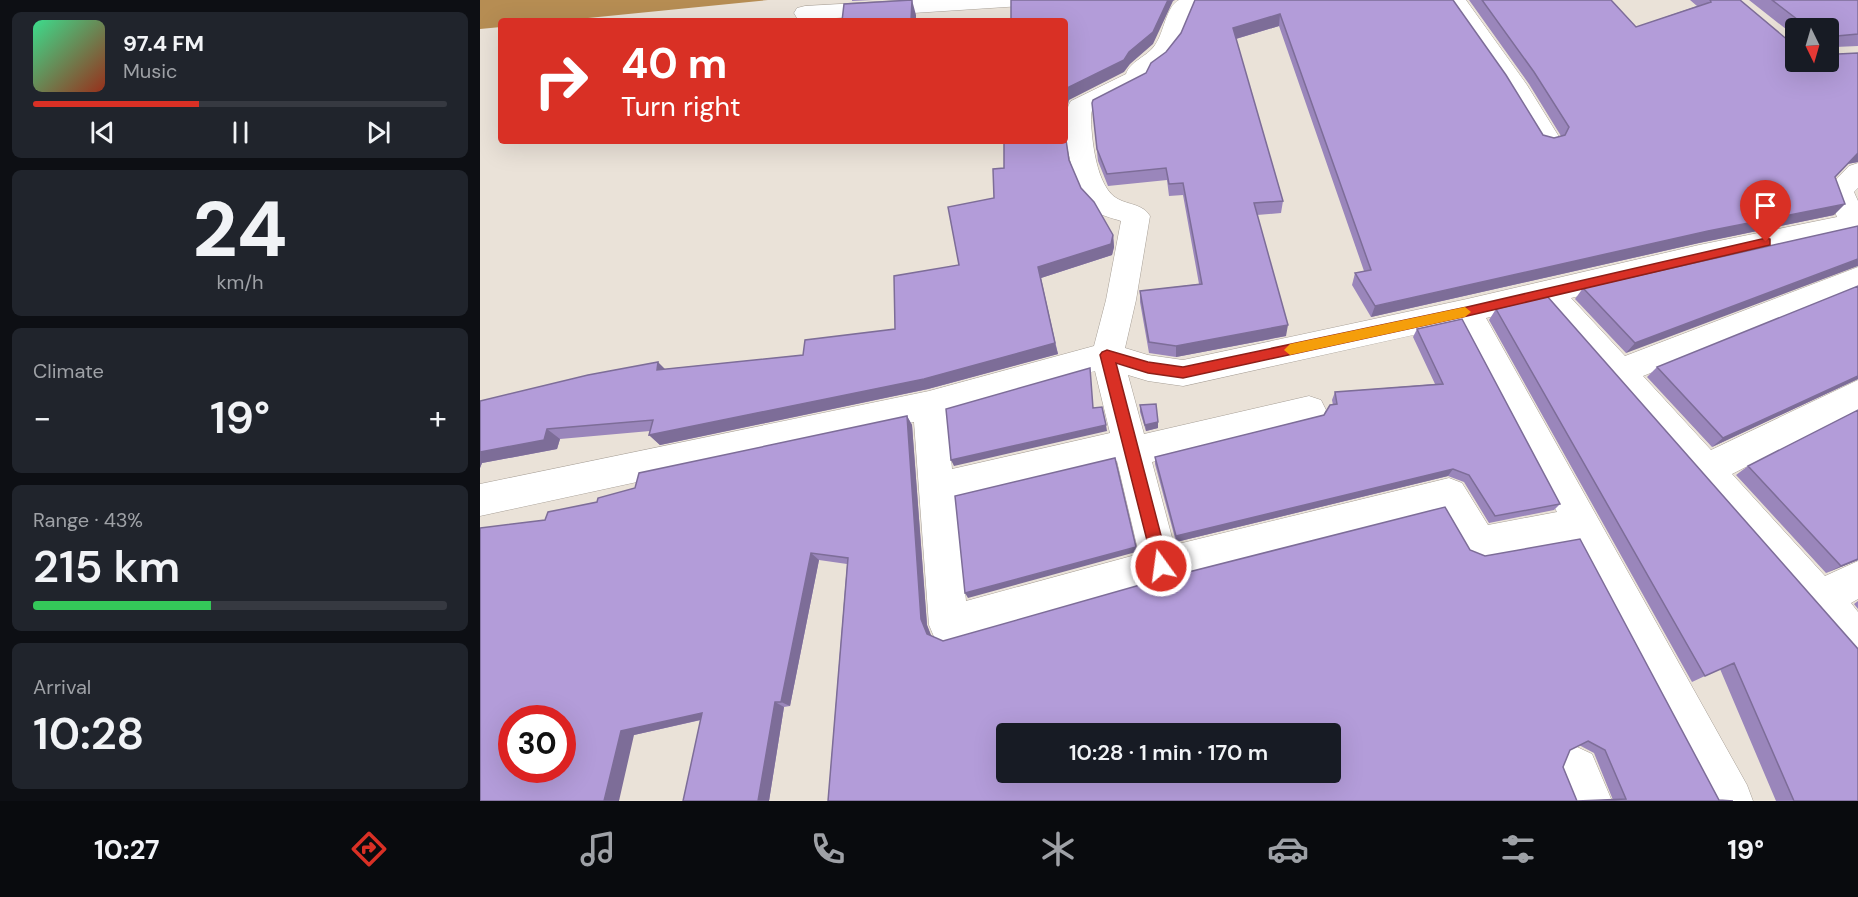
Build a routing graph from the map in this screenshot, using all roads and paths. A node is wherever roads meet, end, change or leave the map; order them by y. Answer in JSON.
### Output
{"nodes":[{"id":1,"x":1021,"y":0,"type":"edge"},
{"id":2,"x":1455,"y":0,"type":"edge"},
{"id":3,"x":1183,"y":2,"type":"edge"},
{"id":4,"x":805,"y":13,"type":"dead end"},
{"id":5,"x":1548,"y":140,"type":"edge"},
{"id":6,"x":1856,"y":178,"type":"edge"},
{"id":7,"x":1858,"y":278,"type":"edge"},
{"id":8,"x":1548,"y":292,"type":"junction"},
{"id":9,"x":1467,"y":311,"type":"junction"},
{"id":10,"x":1107,"y":355,"type":"junction"},
{"id":11,"x":1619,"y":372,"type":"junction"},
{"id":12,"x":1858,"y":394,"type":"edge"},
{"id":13,"x":929,"y":405,"type":"junction"},
{"id":14,"x":1308,"y":410,"type":"dead end"},
{"id":15,"x":1131,"y":447,"type":"junction"},
{"id":16,"x":1706,"y":470,"type":"junction"},
{"id":17,"x":937,"y":489,"type":"junction"},
{"id":18,"x":480,"y":500,"type":"edge"},
{"id":19,"x":1581,"y":525,"type":"junction"},
{"id":20,"x":1161,"y":566,"type":"junction"},
{"id":21,"x":1858,"y":579,"type":"edge"},
{"id":22,"x":1820,"y":599,"type":"junction"},
{"id":23,"x":1858,"y":641,"type":"edge"},
{"id":24,"x":1731,"y":801,"type":"edge"}],
"edges":[{"from":1,"to":4,"type":"street"},
{"from":2,"to":5,"type":"street"},
{"from":3,"to":10,"type":"street"},
{"from":6,"to":8,"type":"street"},
{"from":7,"to":11,"type":"street"},
{"from":8,"to":9,"type":"street"},
{"from":8,"to":11,"type":"street"},
{"from":9,"to":10,"type":"street"},
{"from":9,"to":19,"type":"street"},
{"from":10,"to":13,"type":"street"},
{"from":10,"to":15,"type":"street"},
{"from":11,"to":16,"type":"street"},
{"from":12,"to":16,"type":"street"},
{"from":13,"to":17,"type":"street"},
{"from":13,"to":18,"type":"street"},
{"from":14,"to":15,"type":"street"},
{"from":15,"to":17,"type":"street"},
{"from":15,"to":20,"type":"street"},
{"from":16,"to":22,"type":"street"},
{"from":17,"to":20,"type":"street"},
{"from":19,"to":20,"type":"street"},
{"from":19,"to":24,"type":"street"},
{"from":21,"to":22,"type":"street"},
{"from":22,"to":23,"type":"street"}]}
